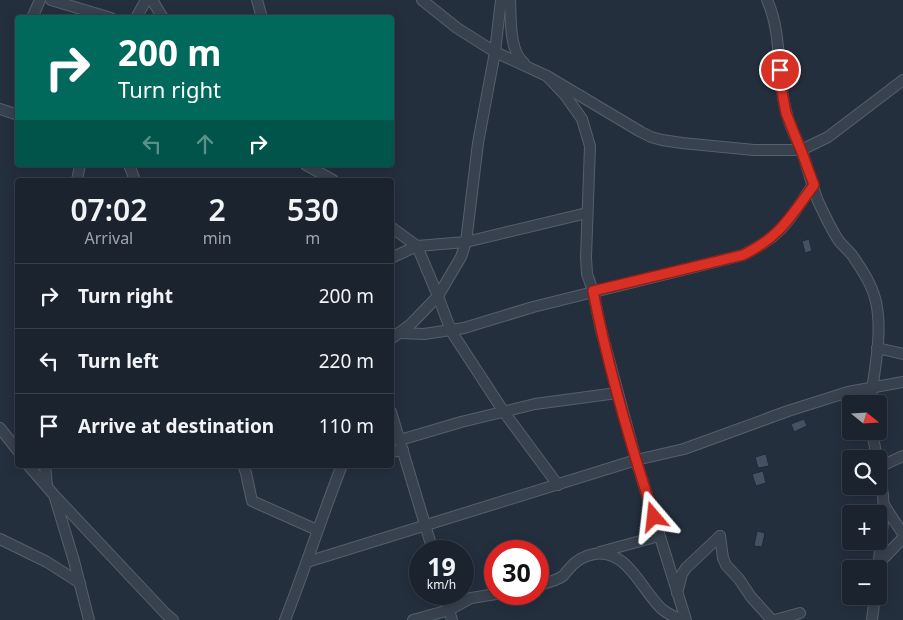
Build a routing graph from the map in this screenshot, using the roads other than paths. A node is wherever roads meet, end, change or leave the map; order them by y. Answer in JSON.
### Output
{"nodes":[{"id":1,"x":40,"y":0,"type":"edge"},
{"id":2,"x":51,"y":0,"type":"edge"},
{"id":3,"x":146,"y":0,"type":"edge"},
{"id":4,"x":152,"y":0,"type":"edge"},
{"id":5,"x":256,"y":0,"type":"edge"},
{"id":6,"x":422,"y":0,"type":"edge"},
{"id":7,"x":501,"y":0,"type":"edge"},
{"id":8,"x":510,"y":0,"type":"edge"},
{"id":9,"x":767,"y":0,"type":"edge"},
{"id":10,"x":772,"y":5,"type":"edge"},
{"id":11,"x":33,"y":15,"type":"edge"},
{"id":12,"x":101,"y":15,"type":"edge"},
{"id":13,"x":138,"y":15,"type":"edge"},
{"id":14,"x":161,"y":15,"type":"edge"},
{"id":15,"x":261,"y":15,"type":"edge"},
{"id":16,"x":495,"y":52,"type":"junction"},
{"id":17,"x":529,"y":67,"type":"junction"},
{"id":18,"x":547,"y":76,"type":"junction"},
{"id":19,"x":903,"y":80,"type":"edge"},
{"id":20,"x":0,"y":109,"type":"edge"},
{"id":21,"x":15,"y":114,"type":"edge"},
{"id":22,"x":801,"y":150,"type":"junction"},
{"id":23,"x":310,"y":167,"type":"edge"},
{"id":24,"x":328,"y":175,"type":"edge"},
{"id":25,"x":814,"y":185,"type":"junction"},
{"id":26,"x":587,"y":213,"type":"junction"},
{"id":27,"x":394,"y":229,"type":"edge"},
{"id":28,"x":466,"y":242,"type":"junction"},
{"id":29,"x":417,"y":246,"type":"junction"},
{"id":30,"x":394,"y":257,"type":"edge"},
{"id":31,"x":593,"y":291,"type":"junction"},
{"id":32,"x":438,"y":296,"type":"junction"},
{"id":33,"x":451,"y":330,"type":"junction"},
{"id":34,"x":395,"y":336,"type":"edge"},
{"id":35,"x":877,"y":348,"type":"junction"},
{"id":36,"x":903,"y":354,"type":"edge"},
{"id":37,"x":903,"y":382,"type":"edge"},
{"id":38,"x":872,"y":387,"type":"junction"},
{"id":39,"x":617,"y":393,"type":"junction"},
{"id":40,"x":871,"y":395,"type":"edge"},
{"id":41,"x":504,"y":412,"type":"junction"},
{"id":42,"x":394,"y":421,"type":"edge"},
{"id":43,"x":0,"y":428,"type":"edge"},
{"id":44,"x":402,"y":445,"type":"junction"},
{"id":45,"x":15,"y":447,"type":"edge"},
{"id":46,"x":394,"y":450,"type":"edge"},
{"id":47,"x":903,"y":456,"type":"edge"},
{"id":48,"x":636,"y":460,"type":"junction"},
{"id":49,"x":887,"y":463,"type":"edge"},
{"id":50,"x":31,"y":468,"type":"edge"},
{"id":51,"x":46,"y":468,"type":"edge"},
{"id":52,"x":244,"y":468,"type":"edge"},
{"id":53,"x":341,"y":468,"type":"edge"},
{"id":54,"x":558,"y":485,"type":"junction"},
{"id":55,"x":50,"y":491,"type":"junction"},
{"id":56,"x":882,"y":495,"type":"edge"},
{"id":57,"x":883,"y":504,"type":"junction"},
{"id":58,"x":426,"y":526,"type":"junction"},
{"id":59,"x":317,"y":530,"type":"junction"},
{"id":60,"x":903,"y":534,"type":"edge"},
{"id":61,"x":659,"y":536,"type":"junction"},
{"id":62,"x":903,"y":538,"type":"edge"},
{"id":63,"x":0,"y":539,"type":"edge"},
{"id":64,"x":429,"y":540,"type":"edge"},
{"id":65,"x":596,"y":554,"type":"junction"},
{"id":66,"x":880,"y":560,"type":"edge"},
{"id":67,"x":884,"y":560,"type":"edge"},
{"id":68,"x":307,"y":562,"type":"junction"},
{"id":69,"x":549,"y":582,"type":"edge"},
{"id":70,"x":80,"y":583,"type":"junction"},
{"id":71,"x":677,"y":593,"type":"junction"},
{"id":72,"x":484,"y":596,"type":"edge"},
{"id":73,"x":874,"y":605,"type":"edge"},
{"id":74,"x":800,"y":613,"type":"dead end"},
{"id":75,"x":450,"y":615,"type":"edge"},
{"id":76,"x":89,"y":620,"type":"edge"},
{"id":77,"x":173,"y":620,"type":"edge"},
{"id":78,"x":286,"y":620,"type":"edge"},
{"id":79,"x":413,"y":620,"type":"edge"},
{"id":80,"x":685,"y":620,"type":"edge"},
{"id":81,"x":774,"y":620,"type":"edge"},
{"id":82,"x":872,"y":620,"type":"edge"}],
"edges":[{"from":1,"to":11,"type":"street"},
{"from":2,"to":12,"type":"street"},
{"from":3,"to":13,"type":"street"},
{"from":4,"to":14,"type":"street"},
{"from":5,"to":15,"type":"street"},
{"from":6,"to":16,"type":"street"},
{"from":7,"to":16,"type":"street"},
{"from":8,"to":17,"type":"street"},
{"from":9,"to":10,"type":"street"},
{"from":10,"to":22,"type":"street"},
{"from":16,"to":17,"type":"street"},
{"from":16,"to":28,"type":"street"},
{"from":17,"to":18,"type":"street"},
{"from":18,"to":22,"type":"street"},
{"from":18,"to":26,"type":"street"},
{"from":19,"to":22,"type":"street"},
{"from":20,"to":21,"type":"street"},
{"from":22,"to":25,"type":"street"},
{"from":23,"to":24,"type":"street"},
{"from":25,"to":31,"type":"street"},
{"from":25,"to":35,"type":"street"},
{"from":26,"to":28,"type":"street"},
{"from":26,"to":31,"type":"street"},
{"from":27,"to":29,"type":"street"},
{"from":28,"to":29,"type":"street"},
{"from":28,"to":32,"type":"street"},
{"from":29,"to":30,"type":"street"},
{"from":29,"to":32,"type":"street"},
{"from":31,"to":33,"type":"street"},
{"from":31,"to":39,"type":"street"},
{"from":32,"to":33,"type":"street"},
{"from":32,"to":34,"type":"street"},
{"from":33,"to":34,"type":"street"},
{"from":33,"to":41,"type":"street"},
{"from":35,"to":36,"type":"street"},
{"from":35,"to":38,"type":"street"},
{"from":37,"to":38,"type":"street"},
{"from":38,"to":40,"type":"street"},
{"from":38,"to":48,"type":"street"},
{"from":39,"to":41,"type":"street"},
{"from":39,"to":48,"type":"street"},
{"from":41,"to":44,"type":"street"},
{"from":41,"to":54,"type":"street"},
{"from":42,"to":44,"type":"street"},
{"from":43,"to":45,"type":"street"},
{"from":44,"to":46,"type":"street"},
{"from":44,"to":58,"type":"street"},
{"from":47,"to":49,"type":"street"},
{"from":48,"to":54,"type":"street"},
{"from":48,"to":61,"type":"street"},
{"from":50,"to":55,"type":"street"},
{"from":51,"to":55,"type":"street"},
{"from":52,"to":59,"type":"street"},
{"from":53,"to":59,"type":"street"},
{"from":54,"to":58,"type":"street"},
{"from":55,"to":70,"type":"street"},
{"from":55,"to":77,"type":"street"},
{"from":56,"to":57,"type":"street"},
{"from":57,"to":60,"type":"street"},
{"from":57,"to":66,"type":"street"},
{"from":58,"to":64,"type":"street"},
{"from":58,"to":68,"type":"street"},
{"from":59,"to":68,"type":"street"},
{"from":61,"to":65,"type":"street"},
{"from":61,"to":71,"type":"street"},
{"from":62,"to":67,"type":"street"},
{"from":63,"to":70,"type":"street"},
{"from":65,"to":69,"type":"street"},
{"from":65,"to":80,"type":"street"},
{"from":68,"to":78,"type":"street"},
{"from":70,"to":76,"type":"street"},
{"from":71,"to":80,"type":"street"},
{"from":71,"to":81,"type":"street"},
{"from":72,"to":75,"type":"street"},
{"from":73,"to":82,"type":"street"},
{"from":74,"to":81,"type":"street"},
{"from":75,"to":79,"type":"street"}]}
